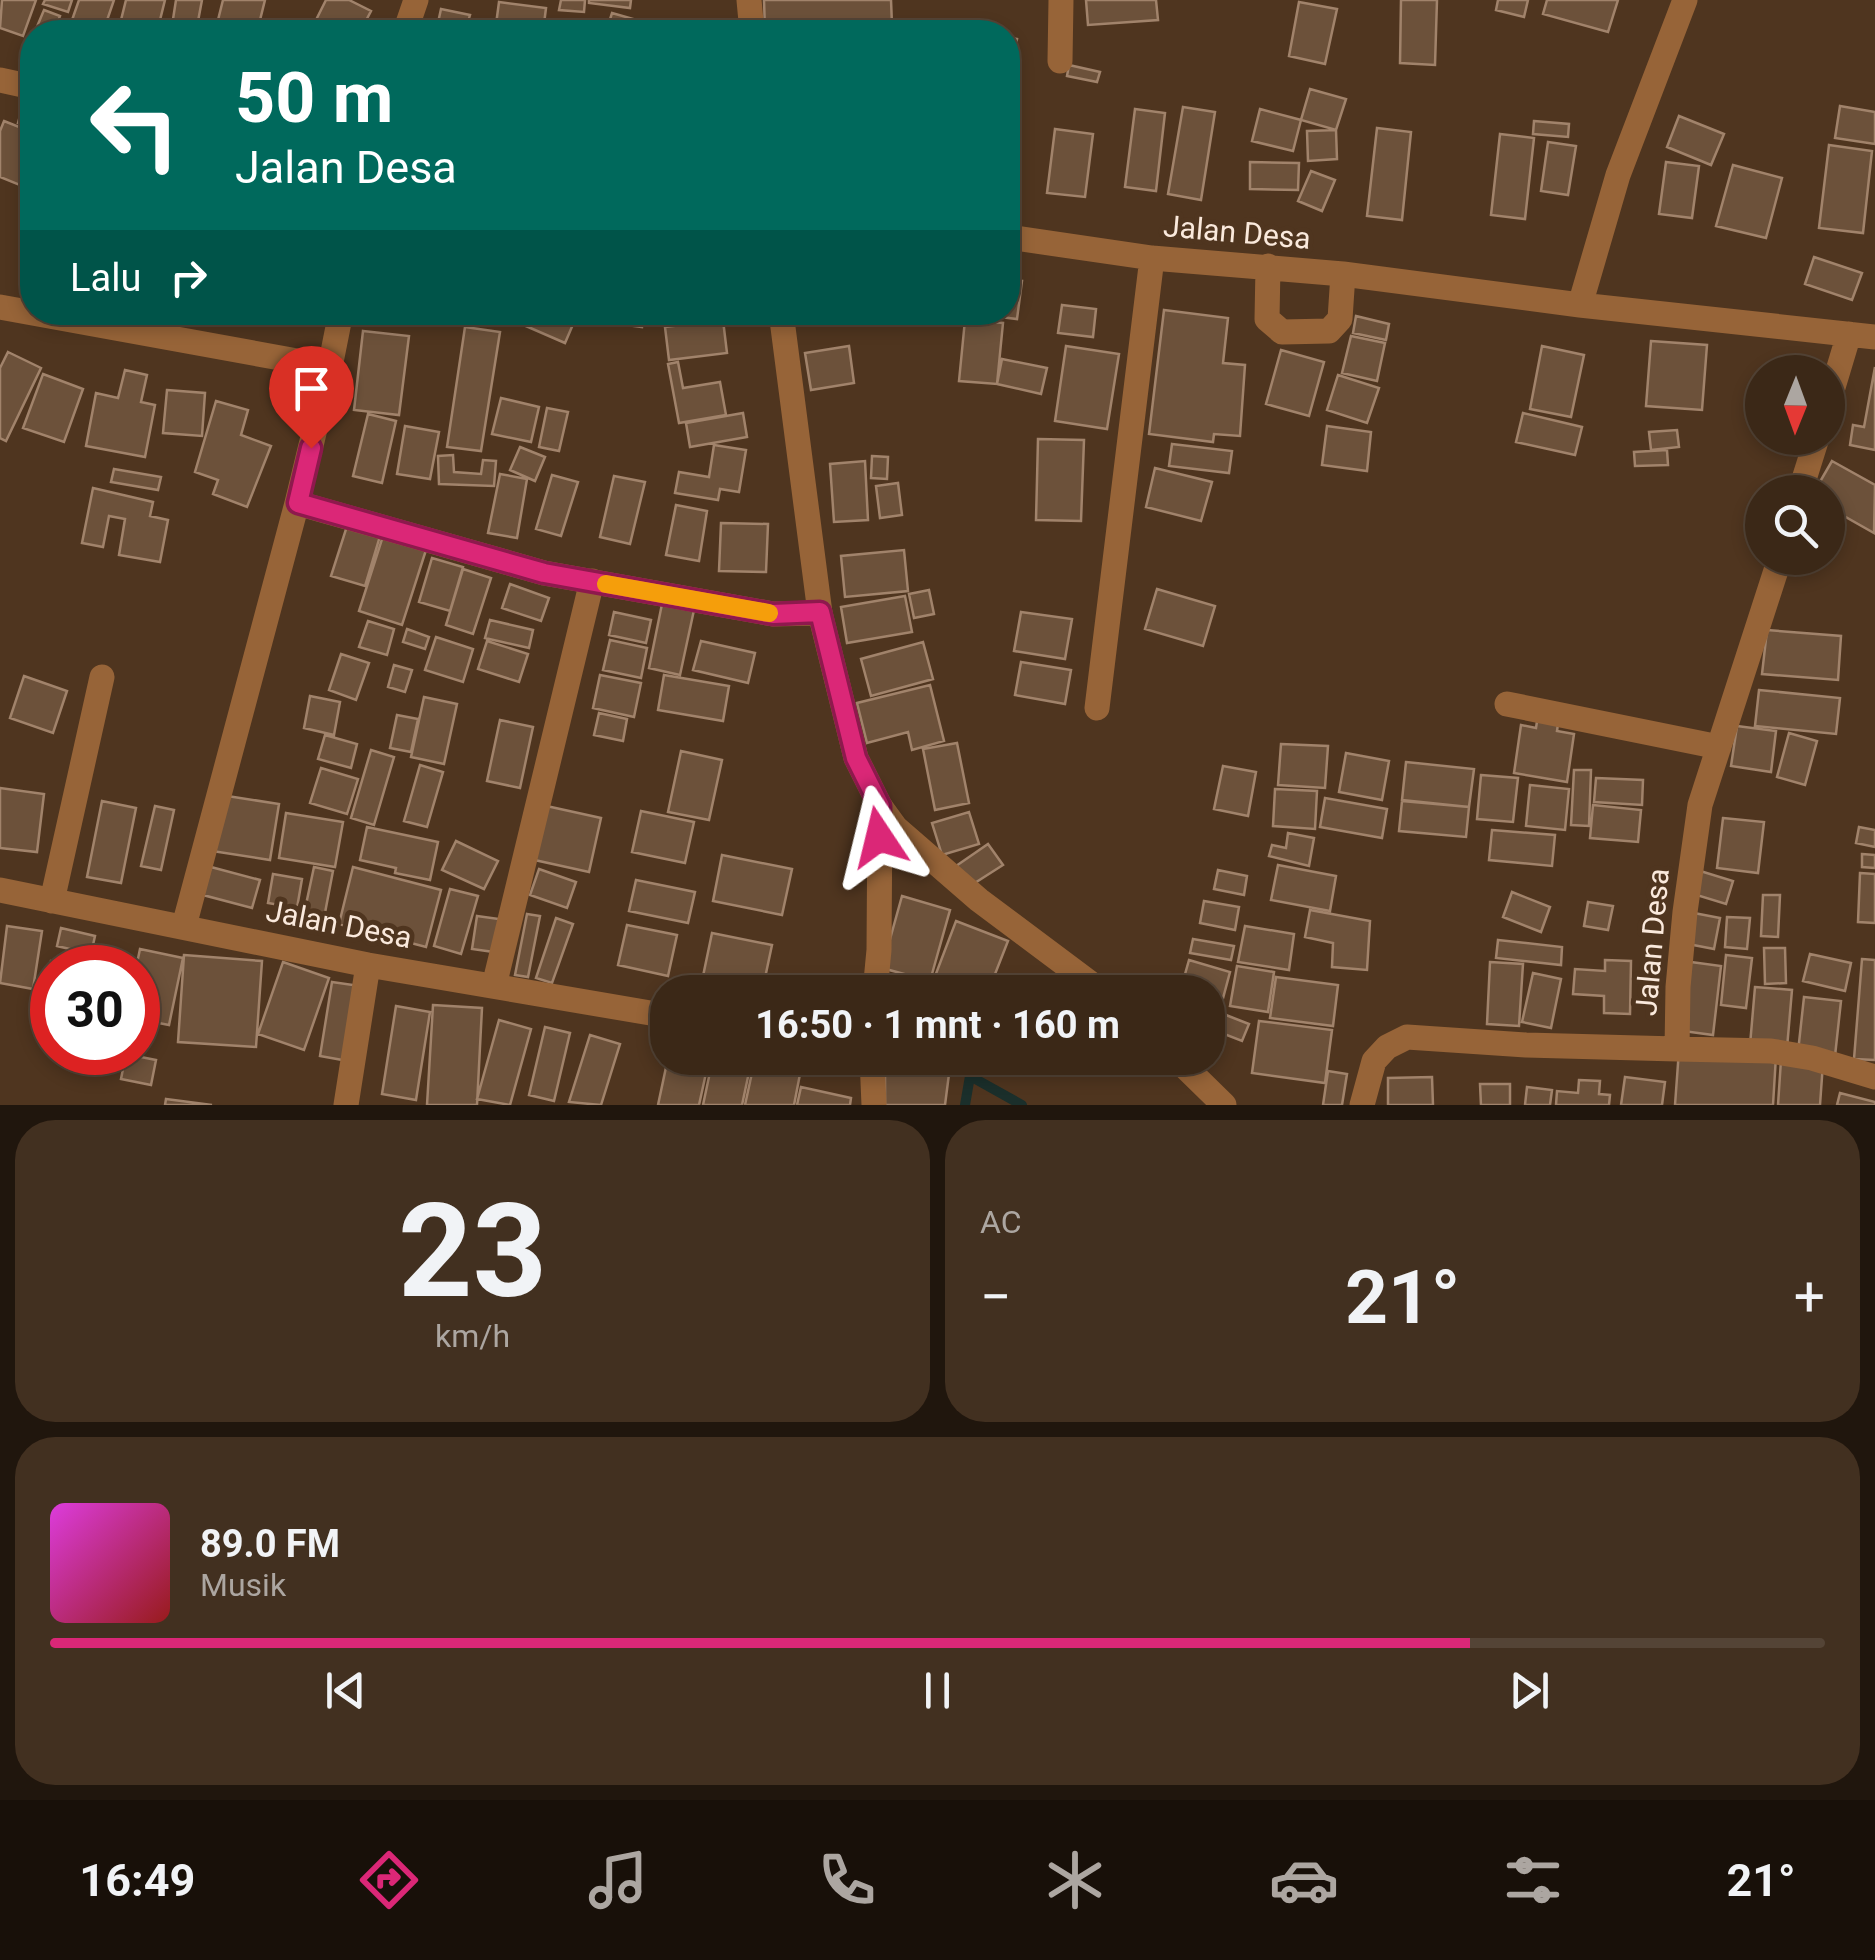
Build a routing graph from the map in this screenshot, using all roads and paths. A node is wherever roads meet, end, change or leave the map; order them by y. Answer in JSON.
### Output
{"nodes":[{"id":1,"x":1061,"y":0,"type":"edge"},
{"id":2,"x":1685,"y":0,"type":"edge"},
{"id":3,"x":1060,"y":62,"type":"dead end"},
{"id":4,"x":1020,"y":240,"type":"edge"},
{"id":5,"x":1152,"y":258,"type":"junction"},
{"id":6,"x":1268,"y":266,"type":"junction"},
{"id":7,"x":1343,"y":274,"type":"junction"},
{"id":8,"x":1580,"y":305,"type":"junction"},
{"id":9,"x":105,"y":325,"type":"edge"},
{"id":10,"x":338,"y":325,"type":"edge"},
{"id":11,"x":783,"y":325,"type":"edge"},
{"id":12,"x":1849,"y":334,"type":"junction"},
{"id":13,"x":1875,"y":337,"type":"edge"},
{"id":14,"x":1843,"y":355,"type":"edge"},
{"id":15,"x":330,"y":367,"type":"junction"},
{"id":16,"x":298,"y":503,"type":"junction"},
{"id":17,"x":1775,"y":575,"type":"edge"},
{"id":18,"x":592,"y":581,"type":"junction"},
{"id":19,"x":820,"y":612,"type":"junction"},
{"id":20,"x":102,"y":676,"type":"dead end"},
{"id":21,"x":1507,"y":704,"type":"dead end"},
{"id":22,"x":1097,"y":708,"type":"dead end"},
{"id":23,"x":1719,"y":747,"type":"junction"},
{"id":24,"x":880,"y":806,"type":"junction"},
{"id":25,"x":0,"y":890,"type":"edge"},
{"id":26,"x":52,"y":901,"type":"junction"},
{"id":27,"x":184,"y":926,"type":"junction"},
{"id":28,"x":368,"y":965,"type":"junction"},
{"id":29,"x":877,"y":975,"type":"edge"},
{"id":30,"x":1080,"y":975,"type":"edge"},
{"id":31,"x":494,"y":986,"type":"junction"},
{"id":32,"x":650,"y":1013,"type":"edge"},
{"id":33,"x":1676,"y":1049,"type":"junction"},
{"id":34,"x":873,"y":1075,"type":"edge"},
{"id":35,"x":1193,"y":1075,"type":"edge"},
{"id":36,"x":1875,"y":1077,"type":"edge"},
{"id":37,"x":346,"y":1105,"type":"edge"},
{"id":38,"x":874,"y":1105,"type":"edge"},
{"id":39,"x":1224,"y":1105,"type":"edge"},
{"id":40,"x":1362,"y":1105,"type":"edge"}],
"edges":[{"from":1,"to":3,"type":"street"},
{"from":2,"to":8,"type":"street"},
{"from":4,"to":5,"type":"street","name":"Jalan Desa"},
{"from":5,"to":6,"type":"street","name":"Jalan Desa"},
{"from":5,"to":22,"type":"street"},
{"from":6,"to":7,"type":"street","name":"Jalan Desa"},
{"from":6,"to":7,"type":"street"},
{"from":7,"to":8,"type":"street","name":"Jalan Desa"},
{"from":8,"to":12,"type":"street","name":"Jalan Desa"},
{"from":9,"to":15,"type":"street"},
{"from":10,"to":15,"type":"street"},
{"from":11,"to":19,"type":"street"},
{"from":12,"to":13,"type":"street","name":"Jalan Desa"},
{"from":12,"to":14,"type":"street"},
{"from":15,"to":16,"type":"street"},
{"from":16,"to":18,"type":"street"},
{"from":16,"to":27,"type":"street"},
{"from":17,"to":23,"type":"street","name":"Jalan Desa"},
{"from":18,"to":19,"type":"street"},
{"from":18,"to":31,"type":"street"},
{"from":19,"to":24,"type":"street"},
{"from":20,"to":26,"type":"street"},
{"from":21,"to":23,"type":"street"},
{"from":23,"to":33,"type":"street","name":"Jalan Desa"},
{"from":24,"to":29,"type":"street"},
{"from":24,"to":30,"type":"street"},
{"from":25,"to":26,"type":"street","name":"Jalan Desa"},
{"from":26,"to":27,"type":"street","name":"Jalan Desa"},
{"from":27,"to":28,"type":"street","name":"Jalan Desa"},
{"from":28,"to":31,"type":"street","name":"Jalan Desa"},
{"from":28,"to":37,"type":"street"},
{"from":31,"to":32,"type":"street","name":"Jalan Desa"},
{"from":33,"to":36,"type":"street"},
{"from":33,"to":40,"type":"street","name":"Jalan Desa"},
{"from":34,"to":38,"type":"street"},
{"from":35,"to":39,"type":"street"}]}
